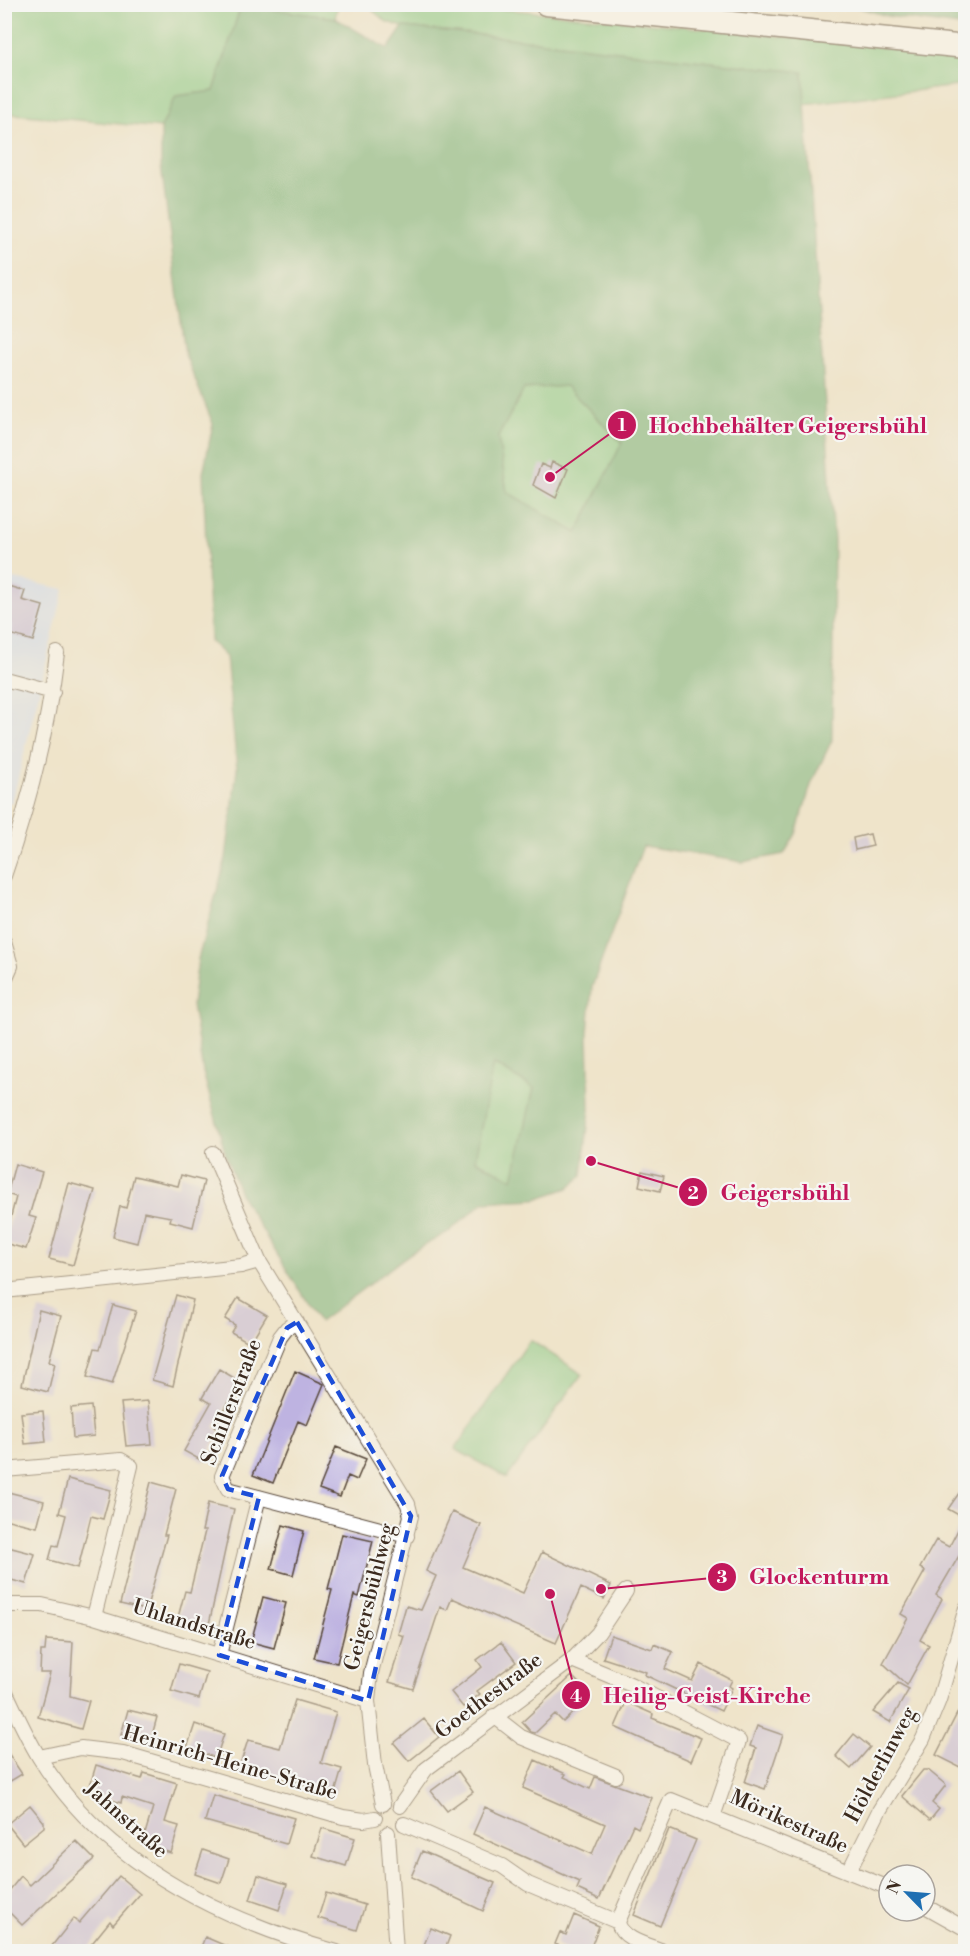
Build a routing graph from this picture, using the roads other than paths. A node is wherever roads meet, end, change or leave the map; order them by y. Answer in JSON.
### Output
{"nodes":[{"id":1,"x":546,"y":4,"type":"edge"},
{"id":2,"x":966,"y":47,"type":"edge"},
{"id":3,"x":57,"y":653,"type":"dead end"},
{"id":4,"x":4,"y":679,"type":"edge"},
{"id":5,"x":52,"y":692,"type":"junction"},
{"id":6,"x":4,"y":876,"type":"edge"},
{"id":7,"x":4,"y":942,"type":"edge"},
{"id":8,"x":4,"y":982,"type":"edge"},
{"id":9,"x":213,"y":1153,"type":"dead end"},
{"id":10,"x":259,"y":1261,"type":"junction"},
{"id":11,"x":4,"y":1291,"type":"edge"},
{"id":12,"x":297,"y":1322,"type":"junction"},
{"id":13,"x":4,"y":1470,"type":"edge"},
{"id":14,"x":259,"y":1497,"type":"junction"},
{"id":15,"x":407,"y":1536,"type":"junction"},
{"id":16,"x":626,"y":1591,"type":"dead end"},
{"id":17,"x":4,"y":1605,"type":"edge"},
{"id":18,"x":966,"y":1608,"type":"edge"},
{"id":19,"x":94,"y":1617,"type":"junction"},
{"id":20,"x":219,"y":1655,"type":"junction"},
{"id":21,"x":572,"y":1660,"type":"junction"},
{"id":22,"x":4,"y":1688,"type":"edge"},
{"id":23,"x":368,"y":1701,"type":"junction"},
{"id":24,"x":494,"y":1716,"type":"junction"},
{"id":25,"x":39,"y":1757,"type":"junction"},
{"id":26,"x":616,"y":1776,"type":"dead end"},
{"id":27,"x":383,"y":1804,"type":"junction"},
{"id":28,"x":400,"y":1806,"type":"junction"},
{"id":29,"x":713,"y":1817,"type":"junction"},
{"id":30,"x":375,"y":1818,"type":"junction"},
{"id":31,"x":404,"y":1824,"type":"junction"},
{"id":32,"x":388,"y":1833,"type":"junction"},
{"id":33,"x":849,"y":1872,"type":"junction"},
{"id":34,"x":877,"y":1883,"type":"edge"},
{"id":35,"x":937,"y":1913,"type":"edge"},
{"id":36,"x":618,"y":1922,"type":"junction"},
{"id":37,"x":966,"y":1929,"type":"edge"},
{"id":38,"x":337,"y":1952,"type":"edge"},
{"id":39,"x":396,"y":1952,"type":"edge"},
{"id":40,"x":666,"y":1952,"type":"edge"}],
"edges":[{"from":1,"to":2,"type":"main road"},
{"from":3,"to":5,"type":"street"},
{"from":4,"to":5,"type":"street"},
{"from":5,"to":6,"type":"street"},
{"from":7,"to":8,"type":"street"},
{"from":9,"to":10,"type":"street","name":"Geigersbühlweg"},
{"from":10,"to":11,"type":"street"},
{"from":10,"to":12,"type":"street","name":"Geigersbühlweg"},
{"from":12,"to":14,"type":"street","name":"Schillerstraße"},
{"from":12,"to":15,"type":"street","name":"Geigersbühlweg"},
{"from":13,"to":19,"type":"street"},
{"from":14,"to":15,"type":"street"},
{"from":14,"to":20,"type":"street"},
{"from":15,"to":23,"type":"street","name":"Geigersbühlweg"},
{"from":16,"to":21,"type":"street","name":"Goethestraße"},
{"from":17,"to":19,"type":"street","name":"Uhlandstraße"},
{"from":18,"to":33,"type":"street","name":"Hölderlinweg"},
{"from":19,"to":20,"type":"street","name":"Uhlandstraße"},
{"from":20,"to":23,"type":"street","name":"Uhlandstraße"},
{"from":21,"to":24,"type":"street","name":"Goethestraße"},
{"from":21,"to":29,"type":"street","name":"Mörikestraße"},
{"from":22,"to":25,"type":"street","name":"Jahnstraße"},
{"from":23,"to":27,"type":"street","name":"Geigersbühlweg"},
{"from":24,"to":26,"type":"street"},
{"from":24,"to":28,"type":"street","name":"Goethestraße"},
{"from":25,"to":30,"type":"street","name":"Heinrich-Heine-Straße"},
{"from":25,"to":38,"type":"street","name":"Jahnstraße"},
{"from":27,"to":28,"type":"street"},
{"from":27,"to":30,"type":"street"},
{"from":28,"to":31,"type":"street"},
{"from":29,"to":33,"type":"street","name":"Mörikestraße"},
{"from":29,"to":36,"type":"street"},
{"from":30,"to":32,"type":"street"},
{"from":31,"to":32,"type":"street"},
{"from":31,"to":36,"type":"street"},
{"from":32,"to":39,"type":"street"},
{"from":33,"to":34,"type":"street","name":"Mörikestraße"},
{"from":35,"to":37,"type":"street"},
{"from":36,"to":40,"type":"street"}]}
